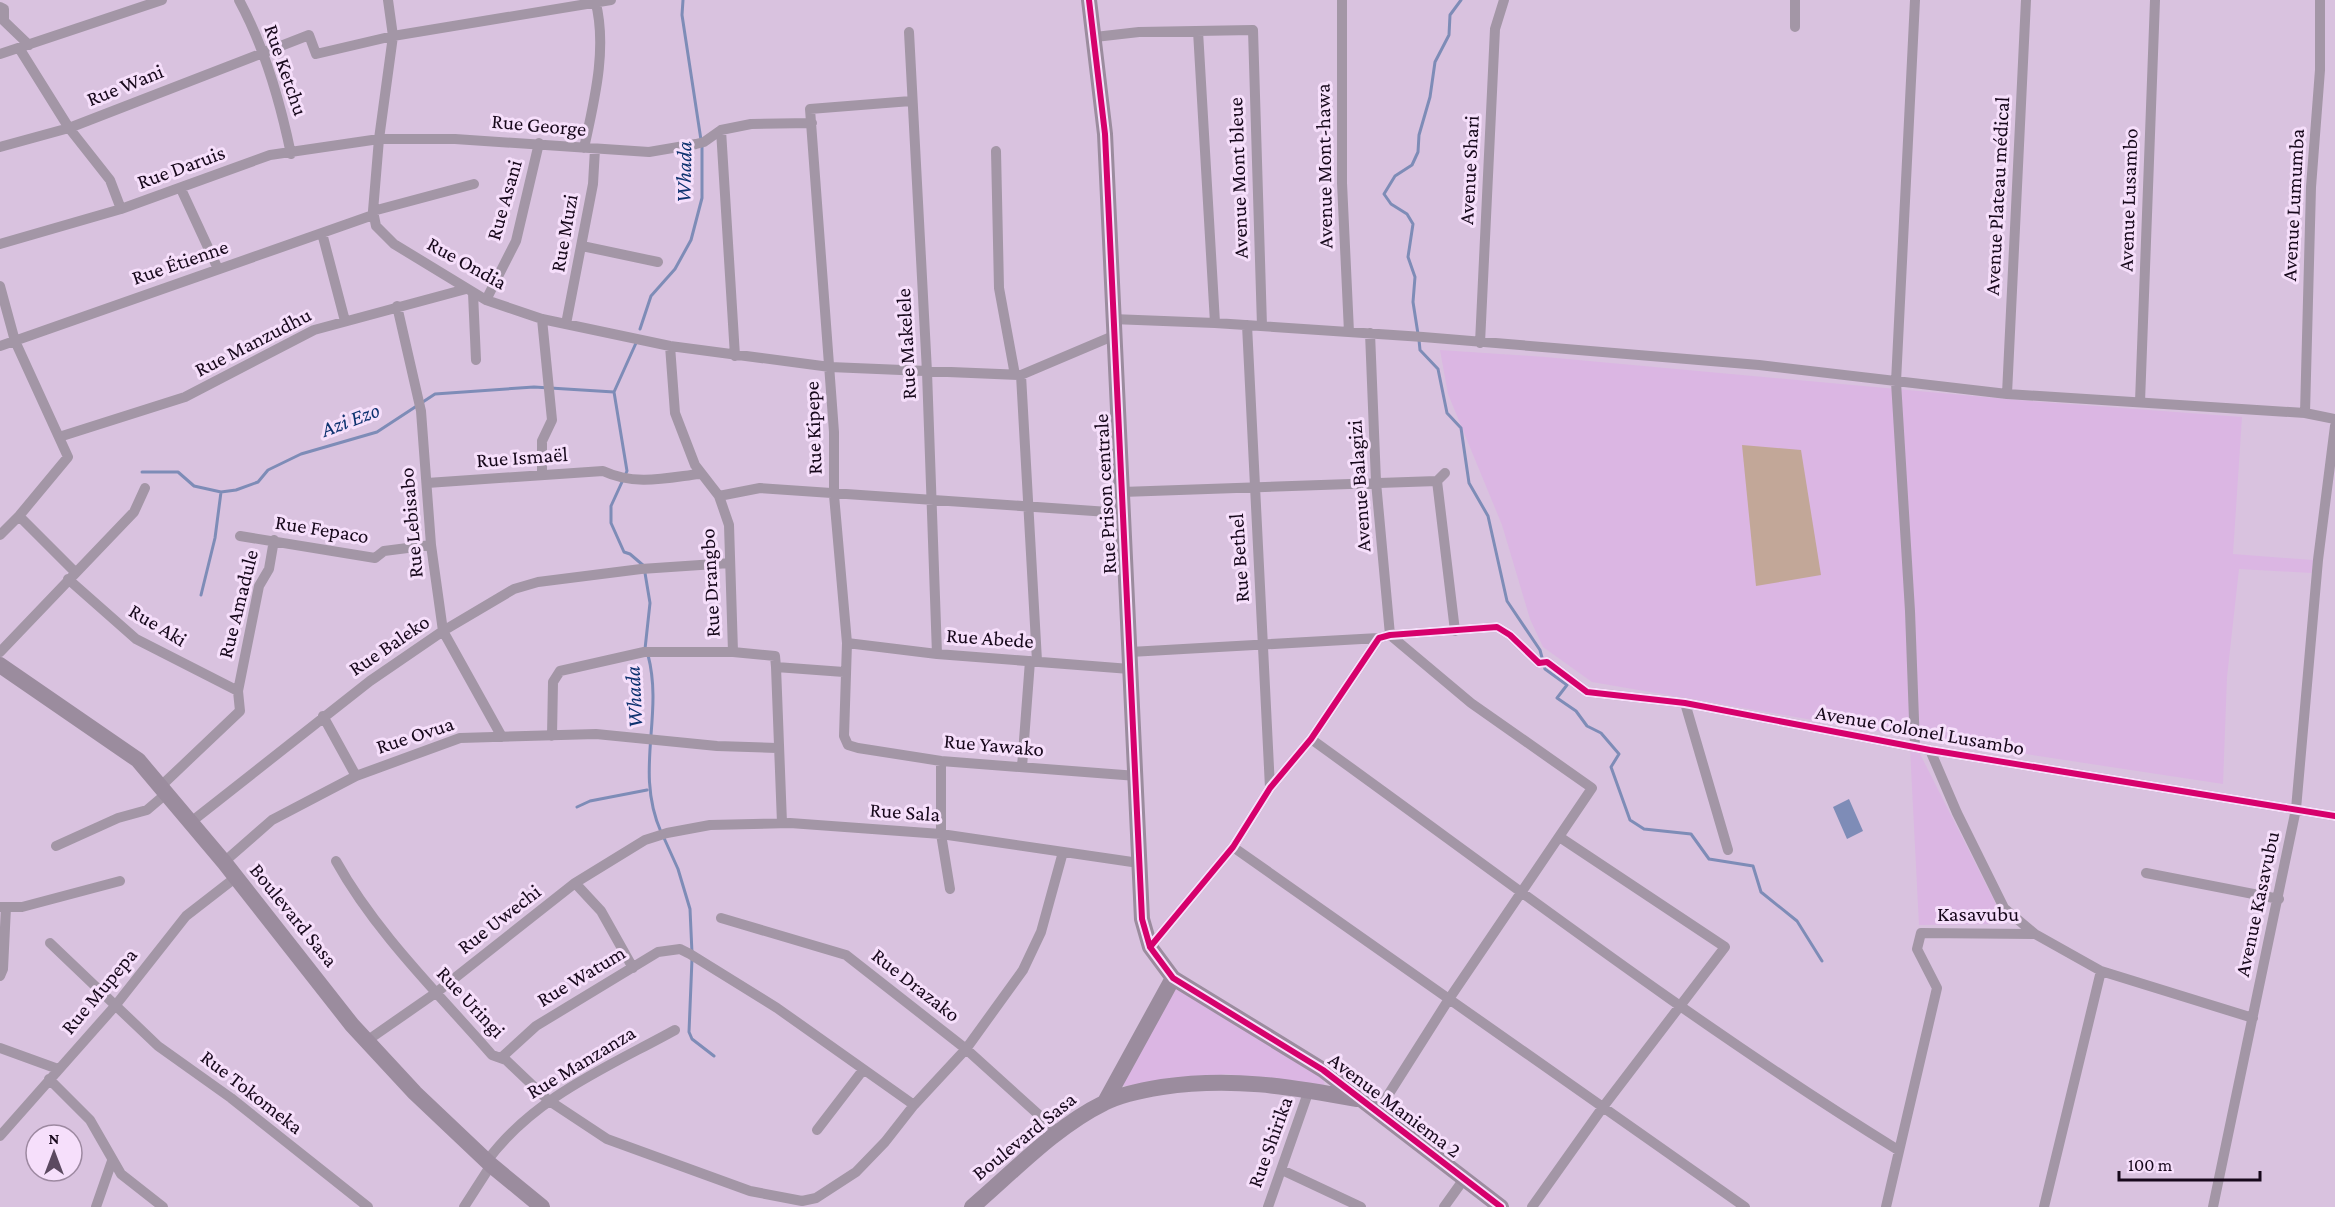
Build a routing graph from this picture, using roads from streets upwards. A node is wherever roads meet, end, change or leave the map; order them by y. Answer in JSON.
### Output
{"nodes":[{"id":1,"x":162,"y":0,"type":"edge"},
{"id":2,"x":239,"y":0,"type":"edge"},
{"id":3,"x":388,"y":0,"type":"edge"},
{"id":4,"x":611,"y":0,"type":"edge"},
{"id":5,"x":1089,"y":0,"type":"edge"},
{"id":6,"x":1342,"y":0,"type":"edge"},
{"id":7,"x":1504,"y":0,"type":"edge"},
{"id":8,"x":1795,"y":0,"type":"edge"},
{"id":9,"x":1916,"y":0,"type":"edge"},
{"id":10,"x":2026,"y":0,"type":"edge"},
{"id":11,"x":2155,"y":0,"type":"edge"},
{"id":12,"x":2320,"y":0,"type":"edge"},
{"id":13,"x":595,"y":2,"type":"edge"},
{"id":14,"x":4,"y":5,"type":"edge"},
{"id":15,"x":1795,"y":27,"type":"dead end"},
{"id":16,"x":1198,"y":31,"type":"junction"},
{"id":17,"x":909,"y":32,"type":"dead end"},
{"id":18,"x":393,"y":36,"type":"junction"},
{"id":19,"x":1095,"y":37,"type":"junction"},
{"id":20,"x":24,"y":47,"type":"junction"},
{"id":21,"x":262,"y":52,"type":"junction"},
{"id":22,"x":0,"y":54,"type":"edge"},
{"id":23,"x":911,"y":100,"type":"junction"},
{"id":24,"x":812,"y":123,"type":"junction"},
{"id":25,"x":69,"y":128,"type":"junction"},
{"id":26,"x":721,"y":130,"type":"junction"},
{"id":27,"x":379,"y":139,"type":"junction"},
{"id":28,"x":539,"y":143,"type":"junction"},
{"id":29,"x":0,"y":147,"type":"edge"},
{"id":30,"x":589,"y":149,"type":"junction"},
{"id":31,"x":996,"y":151,"type":"dead end"},
{"id":32,"x":291,"y":154,"type":"junction"},
{"id":33,"x":474,"y":184,"type":"dead end"},
{"id":34,"x":181,"y":189,"type":"junction"},
{"id":35,"x":121,"y":209,"type":"junction"},
{"id":36,"x":373,"y":213,"type":"junction"},
{"id":37,"x":322,"y":233,"type":"junction"},
{"id":38,"x":0,"y":244,"type":"edge"},
{"id":39,"x":582,"y":246,"type":"junction"},
{"id":40,"x":658,"y":262,"type":"dead end"},
{"id":41,"x":218,"y":269,"type":"junction"},
{"id":42,"x":0,"y":285,"type":"edge"},
{"id":43,"x":469,"y":291,"type":"junction"},
{"id":44,"x":486,"y":300,"type":"junction"},
{"id":45,"x":397,"y":306,"type":"junction"},
{"id":46,"x":542,"y":319,"type":"junction"},
{"id":47,"x":345,"y":321,"type":"junction"},
{"id":48,"x":1215,"y":323,"type":"junction"},
{"id":49,"x":566,"y":324,"type":"junction"},
{"id":50,"x":1247,"y":325,"type":"junction"},
{"id":51,"x":1262,"y":326,"type":"junction"},
{"id":52,"x":1112,"y":328,"type":"junction"},
{"id":53,"x":1349,"y":332,"type":"junction"},
{"id":54,"x":1370,"y":333,"type":"junction"},
{"id":55,"x":15,"y":341,"type":"junction"},
{"id":56,"x":1480,"y":343,"type":"junction"},
{"id":57,"x":0,"y":346,"type":"edge"},
{"id":58,"x":670,"y":346,"type":"junction"},
{"id":59,"x":735,"y":356,"type":"junction"},
{"id":60,"x":476,"y":360,"type":"dead end"},
{"id":61,"x":830,"y":367,"type":"junction"},
{"id":62,"x":927,"y":372,"type":"junction"},
{"id":63,"x":1018,"y":375,"type":"junction"},
{"id":64,"x":1896,"y":382,"type":"junction"},
{"id":65,"x":2007,"y":394,"type":"junction"},
{"id":66,"x":2140,"y":402,"type":"junction"},
{"id":67,"x":2305,"y":413,"type":"junction"},
{"id":68,"x":2335,"y":419,"type":"edge"},
{"id":69,"x":2335,"y":426,"type":"edge"},
{"id":70,"x":59,"y":437,"type":"junction"},
{"id":71,"x":699,"y":474,"type":"junction"},
{"id":72,"x":542,"y":475,"type":"junction"},
{"id":73,"x":1376,"y":482,"type":"junction"},
{"id":74,"x":427,"y":483,"type":"junction"},
{"id":75,"x":145,"y":488,"type":"dead end"},
{"id":76,"x":1253,"y":488,"type":"junction"},
{"id":77,"x":1122,"y":492,"type":"junction"},
{"id":78,"x":834,"y":495,"type":"junction"},
{"id":79,"x":719,"y":496,"type":"junction"},
{"id":80,"x":933,"y":499,"type":"junction"},
{"id":81,"x":1030,"y":506,"type":"junction"},
{"id":82,"x":1123,"y":513,"type":"junction"},
{"id":83,"x":19,"y":516,"type":"junction"},
{"id":84,"x":0,"y":518,"type":"edge"},
{"id":85,"x":9,"y":526,"type":"junction"},
{"id":86,"x":0,"y":535,"type":"edge"},
{"id":87,"x":240,"y":536,"type":"dead end"},
{"id":88,"x":274,"y":540,"type":"junction"},
{"id":89,"x":431,"y":545,"type":"junction"},
{"id":90,"x":730,"y":563,"type":"junction"},
{"id":91,"x":71,"y":575,"type":"junction"},
{"id":92,"x":1455,"y":631,"type":"junction"},
{"id":93,"x":443,"y":632,"type":"junction"},
{"id":94,"x":1390,"y":636,"type":"junction"},
{"id":95,"x":1379,"y":638,"type":"junction"},
{"id":96,"x":847,"y":642,"type":"junction"},
{"id":97,"x":1264,"y":646,"type":"junction"},
{"id":98,"x":0,"y":652,"type":"edge"},
{"id":99,"x":733,"y":652,"type":"junction"},
{"id":100,"x":1130,"y":652,"type":"junction"},
{"id":101,"x":937,"y":654,"type":"junction"},
{"id":102,"x":1034,"y":661,"type":"junction"},
{"id":103,"x":0,"y":665,"type":"edge"},
{"id":104,"x":776,"y":667,"type":"junction"},
{"id":105,"x":1130,"y":669,"type":"junction"},
{"id":106,"x":844,"y":672,"type":"junction"},
{"id":107,"x":238,"y":691,"type":"junction"},
{"id":108,"x":1685,"y":703,"type":"junction"},
{"id":109,"x":323,"y":716,"type":"junction"},
{"id":110,"x":552,"y":736,"type":"junction"},
{"id":111,"x":502,"y":737,"type":"junction"},
{"id":112,"x":1311,"y":739,"type":"junction"},
{"id":113,"x":848,"y":745,"type":"joint"},
{"id":114,"x":1915,"y":747,"type":"junction"},
{"id":115,"x":777,"y":748,"type":"junction"},
{"id":116,"x":1930,"y":750,"type":"junction"},
{"id":117,"x":941,"y":761,"type":"junction"},
{"id":118,"x":1022,"y":767,"type":"junction"},
{"id":119,"x":356,"y":776,"type":"junction"},
{"id":120,"x":1137,"y":776,"type":"junction"},
{"id":121,"x":1270,"y":788,"type":"junction"},
{"id":122,"x":164,"y":790,"type":"junction"},
{"id":123,"x":2296,"y":809,"type":"junction"},
{"id":124,"x":2335,"y":816,"type":"edge"},
{"id":125,"x":191,"y":822,"type":"junction"},
{"id":126,"x":782,"y":823,"type":"junction"},
{"id":127,"x":662,"y":834,"type":"joint"},
{"id":128,"x":941,"y":834,"type":"junction"},
{"id":129,"x":1561,"y":837,"type":"junction"},
{"id":130,"x":56,"y":846,"type":"dead end"},
{"id":131,"x":1233,"y":847,"type":"junction"},
{"id":132,"x":1728,"y":850,"type":"dead end"},
{"id":133,"x":1063,"y":852,"type":"junction"},
{"id":134,"x":336,"y":861,"type":"dead end"},
{"id":135,"x":224,"y":862,"type":"junction"},
{"id":136,"x":1139,"y":863,"type":"junction"},
{"id":137,"x":2146,"y":873,"type":"dead end"},
{"id":138,"x":235,"y":878,"type":"junction"},
{"id":139,"x":120,"y":880,"type":"dead end"},
{"id":140,"x":575,"y":883,"type":"junction"},
{"id":141,"x":950,"y":890,"type":"dead end"},
{"id":142,"x":1523,"y":892,"type":"junction"},
{"id":143,"x":2279,"y":899,"type":"junction"},
{"id":144,"x":3,"y":907,"type":"edge"},
{"id":145,"x":721,"y":918,"type":"dead end"},
{"id":146,"x":2035,"y":934,"type":"junction"},
{"id":147,"x":50,"y":944,"type":"dead end"},
{"id":148,"x":1150,"y":946,"type":"junction"},
{"id":149,"x":633,"y":968,"type":"junction"},
{"id":150,"x":2102,"y":971,"type":"junction"},
{"id":151,"x":0,"y":976,"type":"edge"},
{"id":152,"x":1173,"y":978,"type":"junction"},
{"id":153,"x":437,"y":992,"type":"junction"},
{"id":154,"x":1449,"y":999,"type":"junction"},
{"id":155,"x":1680,"y":1005,"type":"junction"},
{"id":156,"x":115,"y":1006,"type":"junction"},
{"id":157,"x":2253,"y":1018,"type":"junction"},
{"id":158,"x":675,"y":1030,"type":"dead end"},
{"id":159,"x":368,"y":1040,"type":"junction"},
{"id":160,"x":0,"y":1048,"type":"edge"},
{"id":161,"x":966,"y":1049,"type":"junction"},
{"id":162,"x":501,"y":1058,"type":"junction"},
{"id":163,"x":58,"y":1069,"type":"junction"},
{"id":164,"x":863,"y":1070,"type":"junction"},
{"id":165,"x":49,"y":1078,"type":"junction"},
{"id":166,"x":1309,"y":1090,"type":"junction"},
{"id":167,"x":548,"y":1100,"type":"junction"},
{"id":168,"x":1360,"y":1100,"type":"junction"},
{"id":169,"x":1106,"y":1102,"type":"junction"},
{"id":170,"x":914,"y":1105,"type":"junction"},
{"id":171,"x":1603,"y":1107,"type":"junction"},
{"id":172,"x":1378,"y":1111,"type":"junction"},
{"id":173,"x":817,"y":1130,"type":"dead end"},
{"id":174,"x":1059,"y":1133,"type":"junction"},
{"id":175,"x":0,"y":1137,"type":"edge"},
{"id":176,"x":1898,"y":1150,"type":"junction"},
{"id":177,"x":112,"y":1161,"type":"junction"},
{"id":178,"x":489,"y":1163,"type":"junction"},
{"id":179,"x":1282,"y":1170,"type":"junction"},
{"id":180,"x":1464,"y":1179,"type":"junction"},
{"id":181,"x":362,"y":1205,"type":"edge"},
{"id":182,"x":96,"y":1207,"type":"edge"},
{"id":183,"x":163,"y":1207,"type":"edge"},
{"id":184,"x":464,"y":1207,"type":"edge"},
{"id":185,"x":542,"y":1207,"type":"edge"},
{"id":186,"x":972,"y":1207,"type":"edge"},
{"id":187,"x":1268,"y":1207,"type":"edge"},
{"id":188,"x":1361,"y":1207,"type":"edge"},
{"id":189,"x":1444,"y":1207,"type":"edge"},
{"id":190,"x":1501,"y":1207,"type":"edge"},
{"id":191,"x":1532,"y":1207,"type":"edge"},
{"id":192,"x":1745,"y":1207,"type":"edge"},
{"id":193,"x":1886,"y":1207,"type":"edge"},
{"id":194,"x":2044,"y":1207,"type":"edge"},
{"id":195,"x":2213,"y":1207,"type":"edge"}],
"edges":[{"from":1,"to":20,"type":"street"},
{"from":2,"to":21,"type":"street","name":"Rue Ketchu"},
{"from":3,"to":18,"type":"street"},
{"from":4,"to":13,"type":"street"},
{"from":5,"to":19,"type":"street","name":"Rue Prison centrale"},
{"from":6,"to":53,"type":"street","name":"Avenue Mont-hawa"},
{"from":7,"to":56,"type":"street","name":"Avenue Shari"},
{"from":8,"to":15,"type":"street"},
{"from":9,"to":64,"type":"street"},
{"from":10,"to":65,"type":"street","name":"Avenue Plateau médical"},
{"from":11,"to":66,"type":"street","name":"Avenue Lusambo"},
{"from":12,"to":67,"type":"street","name":"Avenue Lumumba"},
{"from":13,"to":18,"type":"street"},
{"from":13,"to":30,"type":"street","name":"Rue Muzi"},
{"from":14,"to":20,"type":"street"},
{"from":16,"to":19,"type":"street"},
{"from":16,"to":48,"type":"street"},
{"from":16,"to":51,"type":"street","name":"Avenue Mont bleue"},
{"from":17,"to":23,"type":"street","name":"Rue Makelele"},
{"from":18,"to":21,"type":"street","name":"Rue Wani"},
{"from":18,"to":27,"type":"street"},
{"from":19,"to":52,"type":"street","name":"Rue Prison centrale"},
{"from":20,"to":22,"type":"street"},
{"from":20,"to":25,"type":"street"},
{"from":21,"to":25,"type":"street","name":"Rue Wani"},
{"from":21,"to":32,"type":"street","name":"Rue Ketchu"},
{"from":23,"to":24,"type":"street","name":"Rue Kipepe"},
{"from":23,"to":62,"type":"street","name":"Rue Makelele"},
{"from":24,"to":26,"type":"street"},
{"from":24,"to":61,"type":"street","name":"Rue Kipepe"},
{"from":25,"to":29,"type":"street","name":"Rue Wani"},
{"from":25,"to":35,"type":"street"},
{"from":26,"to":30,"type":"street","name":"Rue George"},
{"from":26,"to":59,"type":"street"},
{"from":27,"to":28,"type":"street","name":"Rue George"},
{"from":27,"to":32,"type":"street","name":"Rue Daruis"},
{"from":27,"to":36,"type":"street"},
{"from":28,"to":30,"type":"street","name":"Rue George"},
{"from":28,"to":44,"type":"street","name":"Rue Asani"},
{"from":30,"to":39,"type":"street","name":"Rue Muzi"},
{"from":31,"to":63,"type":"street"},
{"from":32,"to":34,"type":"street","name":"Rue Daruis"},
{"from":33,"to":36,"type":"street","name":"Rue Étienne"},
{"from":34,"to":35,"type":"street","name":"Rue Daruis"},
{"from":34,"to":41,"type":"street"},
{"from":35,"to":38,"type":"street","name":"Rue Daruis"},
{"from":36,"to":37,"type":"street","name":"Rue Étienne"},
{"from":36,"to":43,"type":"street","name":"Rue Ondia"},
{"from":37,"to":41,"type":"street","name":"Rue Étienne"},
{"from":37,"to":47,"type":"street"},
{"from":39,"to":40,"type":"street"},
{"from":39,"to":49,"type":"street","name":"Rue Muzi"},
{"from":41,"to":55,"type":"street","name":"Rue Étienne"},
{"from":42,"to":55,"type":"street"},
{"from":43,"to":44,"type":"street","name":"Rue Ondia"},
{"from":43,"to":45,"type":"street","name":"Rue Manzudhu"},
{"from":43,"to":60,"type":"street"},
{"from":44,"to":46,"type":"street","name":"Rue Ondia"},
{"from":45,"to":47,"type":"street","name":"Rue Manzudhu"},
{"from":45,"to":74,"type":"street","name":"Rue Lebisabo"},
{"from":46,"to":49,"type":"street","name":"Rue Ondia"},
{"from":46,"to":72,"type":"street"},
{"from":47,"to":70,"type":"street","name":"Rue Manzudhu"},
{"from":48,"to":50,"type":"street"},
{"from":48,"to":52,"type":"street"},
{"from":49,"to":58,"type":"street","name":"Rue Ondia"},
{"from":50,"to":51,"type":"street"},
{"from":50,"to":76,"type":"street","name":"Rue Bethel"},
{"from":51,"to":53,"type":"street"},
{"from":52,"to":63,"type":"street"},
{"from":52,"to":77,"type":"street","name":"Rue Prison centrale"},
{"from":53,"to":54,"type":"street"},
{"from":54,"to":56,"type":"street"},
{"from":54,"to":73,"type":"street","name":"Avenue Balagizi"},
{"from":55,"to":57,"type":"street","name":"Rue Étienne"},
{"from":55,"to":70,"type":"street"},
{"from":56,"to":64,"type":"street"},
{"from":58,"to":59,"type":"street","name":"Rue Ondia"},
{"from":58,"to":71,"type":"street","name":"Rue Drangbo"},
{"from":59,"to":61,"type":"street","name":"Rue Ondia"},
{"from":61,"to":62,"type":"street","name":"Rue Ondia"},
{"from":61,"to":78,"type":"street","name":"Rue Kipepe"},
{"from":62,"to":63,"type":"street","name":"Rue Ondia"},
{"from":62,"to":80,"type":"street","name":"Rue Makelele"},
{"from":63,"to":81,"type":"street"},
{"from":64,"to":65,"type":"street"},
{"from":64,"to":114,"type":"street"},
{"from":65,"to":66,"type":"street"},
{"from":66,"to":67,"type":"street"},
{"from":67,"to":68,"type":"street"},
{"from":69,"to":123,"type":"street","name":"Avenue Kasavubu"},
{"from":70,"to":83,"type":"street"},
{"from":71,"to":72,"type":"street","name":"Rue Ismaël"},
{"from":71,"to":79,"type":"street","name":"Rue Drangbo"},
{"from":72,"to":74,"type":"street","name":"Rue Ismaël"},
{"from":73,"to":76,"type":"street"},
{"from":73,"to":92,"type":"street"},
{"from":73,"to":94,"type":"street","name":"Avenue Balagizi"},
{"from":74,"to":89,"type":"street","name":"Rue Lebisabo"},
{"from":75,"to":91,"type":"street"},
{"from":76,"to":77,"type":"street"},
{"from":76,"to":97,"type":"street","name":"Rue Bethel"},
{"from":77,"to":82,"type":"street","name":"Rue Prison centrale"},
{"from":78,"to":79,"type":"street"},
{"from":78,"to":80,"type":"street"},
{"from":78,"to":96,"type":"street","name":"Rue Kipepe"},
{"from":79,"to":90,"type":"street","name":"Rue Drangbo"},
{"from":80,"to":81,"type":"street"},
{"from":80,"to":101,"type":"street","name":"Rue Makelele"},
{"from":81,"to":82,"type":"street"},
{"from":81,"to":102,"type":"street"},
{"from":82,"to":100,"type":"street","name":"Rue Prison centrale"},
{"from":83,"to":85,"type":"street"},
{"from":83,"to":91,"type":"street","name":"Rue Aki"},
{"from":84,"to":85,"type":"street"},
{"from":85,"to":86,"type":"street"},
{"from":87,"to":88,"type":"street","name":"Rue Fepaco"},
{"from":88,"to":89,"type":"street","name":"Rue Fepaco"},
{"from":88,"to":107,"type":"street","name":"Rue Amadule"},
{"from":89,"to":93,"type":"street","name":"Rue Lebisabo"},
{"from":90,"to":93,"type":"street","name":"Rue Baleko"},
{"from":90,"to":99,"type":"street","name":"Rue Drangbo"},
{"from":91,"to":98,"type":"street"},
{"from":91,"to":107,"type":"street","name":"Rue Aki"},
{"from":92,"to":94,"type":"street","name":"Avenue Colonel Lusambo"},
{"from":92,"to":108,"type":"street","name":"Avenue Colonel Lusambo"},
{"from":93,"to":109,"type":"street","name":"Rue Baleko"},
{"from":93,"to":111,"type":"street"},
{"from":94,"to":95,"type":"street","name":"Avenue Colonel Lusambo"},
{"from":94,"to":129,"type":"street"},
{"from":95,"to":97,"type":"street","name":"Avenue Colonel Lusambo"},
{"from":95,"to":112,"type":"street"},
{"from":96,"to":101,"type":"street","name":"Rue Abede"},
{"from":96,"to":106,"type":"street","name":"Rue Kipepe"},
{"from":97,"to":100,"type":"street","name":"Avenue Colonel Lusambo"},
{"from":97,"to":121,"type":"street","name":"Rue Bethel"},
{"from":99,"to":104,"type":"street"},
{"from":99,"to":110,"type":"street"},
{"from":100,"to":105,"type":"street","name":"Rue Prison centrale"},
{"from":101,"to":102,"type":"street","name":"Rue Abede"},
{"from":102,"to":105,"type":"street","name":"Rue Abede"},
{"from":102,"to":118,"type":"street"},
{"from":103,"to":122,"type":"street","name":"Boulevard Sasa"},
{"from":104,"to":106,"type":"street"},
{"from":104,"to":115,"type":"street"},
{"from":105,"to":120,"type":"street","name":"Rue Prison centrale"},
{"from":106,"to":113,"type":"street","name":"Rue Kipepe"},
{"from":107,"to":122,"type":"street","name":"Rue Amadule"},
{"from":108,"to":114,"type":"street","name":"Avenue Colonel Lusambo"},
{"from":108,"to":132,"type":"street"},
{"from":109,"to":119,"type":"street"},
{"from":109,"to":125,"type":"street","name":"Rue Baleko"},
{"from":110,"to":111,"type":"street","name":"Rue Ovua"},
{"from":110,"to":115,"type":"street","name":"Rue Ovua"},
{"from":111,"to":119,"type":"street","name":"Rue Ovua"},
{"from":112,"to":121,"type":"street"},
{"from":112,"to":142,"type":"street"},
{"from":113,"to":117,"type":"street","name":"Rue Yawako"},
{"from":114,"to":116,"type":"street","name":"Avenue Colonel Lusambo"},
{"from":115,"to":126,"type":"street"},
{"from":116,"to":123,"type":"street","name":"Avenue Colonel Lusambo"},
{"from":116,"to":146,"type":"street"},
{"from":117,"to":118,"type":"street","name":"Rue Yawako"},
{"from":117,"to":128,"type":"street"},
{"from":118,"to":120,"type":"street","name":"Rue Yawako"},
{"from":119,"to":135,"type":"street","name":"Rue Ovua"},
{"from":120,"to":136,"type":"street","name":"Rue Prison centrale"},
{"from":121,"to":131,"type":"street"},
{"from":122,"to":125,"type":"street","name":"Boulevard Sasa"},
{"from":122,"to":130,"type":"street"},
{"from":123,"to":124,"type":"street","name":"Avenue Colonel Lusambo"},
{"from":123,"to":143,"type":"street","name":"Avenue Kasavubu"},
{"from":125,"to":135,"type":"street","name":"Boulevard Sasa"},
{"from":126,"to":127,"type":"street","name":"Rue Sala"},
{"from":126,"to":128,"type":"street","name":"Rue Sala"},
{"from":127,"to":140,"type":"street","name":"Rue Uwechi"},
{"from":128,"to":133,"type":"street","name":"Rue Sala"},
{"from":128,"to":141,"type":"street"},
{"from":129,"to":142,"type":"street"},
{"from":129,"to":155,"type":"street"},
{"from":131,"to":148,"type":"street"},
{"from":131,"to":154,"type":"street"},
{"from":133,"to":136,"type":"street","name":"Rue Sala"},
{"from":133,"to":161,"type":"street","name":"Rue Uringi"},
{"from":134,"to":153,"type":"street","name":"Rue Uringi"},
{"from":135,"to":138,"type":"street","name":"Boulevard Sasa"},
{"from":136,"to":148,"type":"street","name":"Rue Prison centrale"},
{"from":137,"to":143,"type":"street"},
{"from":138,"to":156,"type":"street","name":"Rue Mupepa"},
{"from":138,"to":159,"type":"street","name":"Boulevard Sasa"},
{"from":139,"to":144,"type":"street"},
{"from":140,"to":149,"type":"street"},
{"from":140,"to":153,"type":"street","name":"Rue Uwechi"},
{"from":142,"to":154,"type":"street"},
{"from":142,"to":155,"type":"street"},
{"from":143,"to":157,"type":"street","name":"Avenue Kasavubu"},
{"from":144,"to":151,"type":"street"},
{"from":145,"to":161,"type":"street","name":"Rue Drazako"},
{"from":146,"to":150,"type":"street"},
{"from":146,"to":176,"type":"street","name":"Kasavubu"},
{"from":147,"to":156,"type":"street","name":"Rue Tokomeka"},
{"from":148,"to":152,"type":"street","name":"Rue Prison centrale"},
{"from":149,"to":162,"type":"street","name":"Rue Watum"},
{"from":149,"to":164,"type":"street","name":"Rue Watum"},
{"from":150,"to":157,"type":"street"},
{"from":150,"to":194,"type":"street"},
{"from":152,"to":168,"type":"street","name":"Avenue Maniema 2"},
{"from":152,"to":169,"type":"street","name":"Boulevard Sasa"},
{"from":153,"to":159,"type":"street","name":"Rue Uwechi"},
{"from":153,"to":162,"type":"street","name":"Rue Uringi"},
{"from":154,"to":171,"type":"street"},
{"from":154,"to":172,"type":"street"},
{"from":155,"to":171,"type":"street"},
{"from":155,"to":176,"type":"street"},
{"from":156,"to":163,"type":"street","name":"Rue Mupepa"},
{"from":156,"to":181,"type":"street","name":"Rue Tokomeka"},
{"from":157,"to":195,"type":"street","name":"Avenue Kasavubu"},
{"from":158,"to":167,"type":"street","name":"Rue Manzanza"},
{"from":159,"to":178,"type":"street","name":"Boulevard Sasa"},
{"from":160,"to":163,"type":"street"},
{"from":161,"to":170,"type":"street","name":"Rue Uringi"},
{"from":161,"to":174,"type":"street","name":"Rue Drazako"},
{"from":162,"to":167,"type":"street","name":"Rue Uringi"},
{"from":163,"to":165,"type":"street","name":"Rue Mupepa"},
{"from":164,"to":170,"type":"street"},
{"from":164,"to":173,"type":"street"},
{"from":165,"to":175,"type":"street","name":"Rue Mupepa"},
{"from":165,"to":177,"type":"street"},
{"from":166,"to":168,"type":"street","name":"Boulevard Sasa"},
{"from":166,"to":169,"type":"street","name":"Boulevard Sasa"},
{"from":166,"to":179,"type":"street","name":"Rue Shirika"},
{"from":167,"to":170,"type":"street","name":"Rue Uringi"},
{"from":167,"to":178,"type":"street","name":"Rue Manzanza"},
{"from":168,"to":172,"type":"street","name":"Avenue Maniema 2"},
{"from":169,"to":174,"type":"street","name":"Boulevard Sasa"},
{"from":171,"to":191,"type":"street"},
{"from":171,"to":192,"type":"street"},
{"from":172,"to":180,"type":"street","name":"Avenue Maniema 2"},
{"from":174,"to":186,"type":"street","name":"Boulevard Sasa"},
{"from":176,"to":193,"type":"street"},
{"from":177,"to":182,"type":"street"},
{"from":177,"to":183,"type":"street"},
{"from":178,"to":184,"type":"street","name":"Rue Manzanza"},
{"from":178,"to":185,"type":"street","name":"Boulevard Sasa"},
{"from":179,"to":187,"type":"street","name":"Rue Shirika"},
{"from":179,"to":188,"type":"street"},
{"from":180,"to":189,"type":"street"},
{"from":180,"to":190,"type":"street","name":"Avenue Maniema 2"}]}
